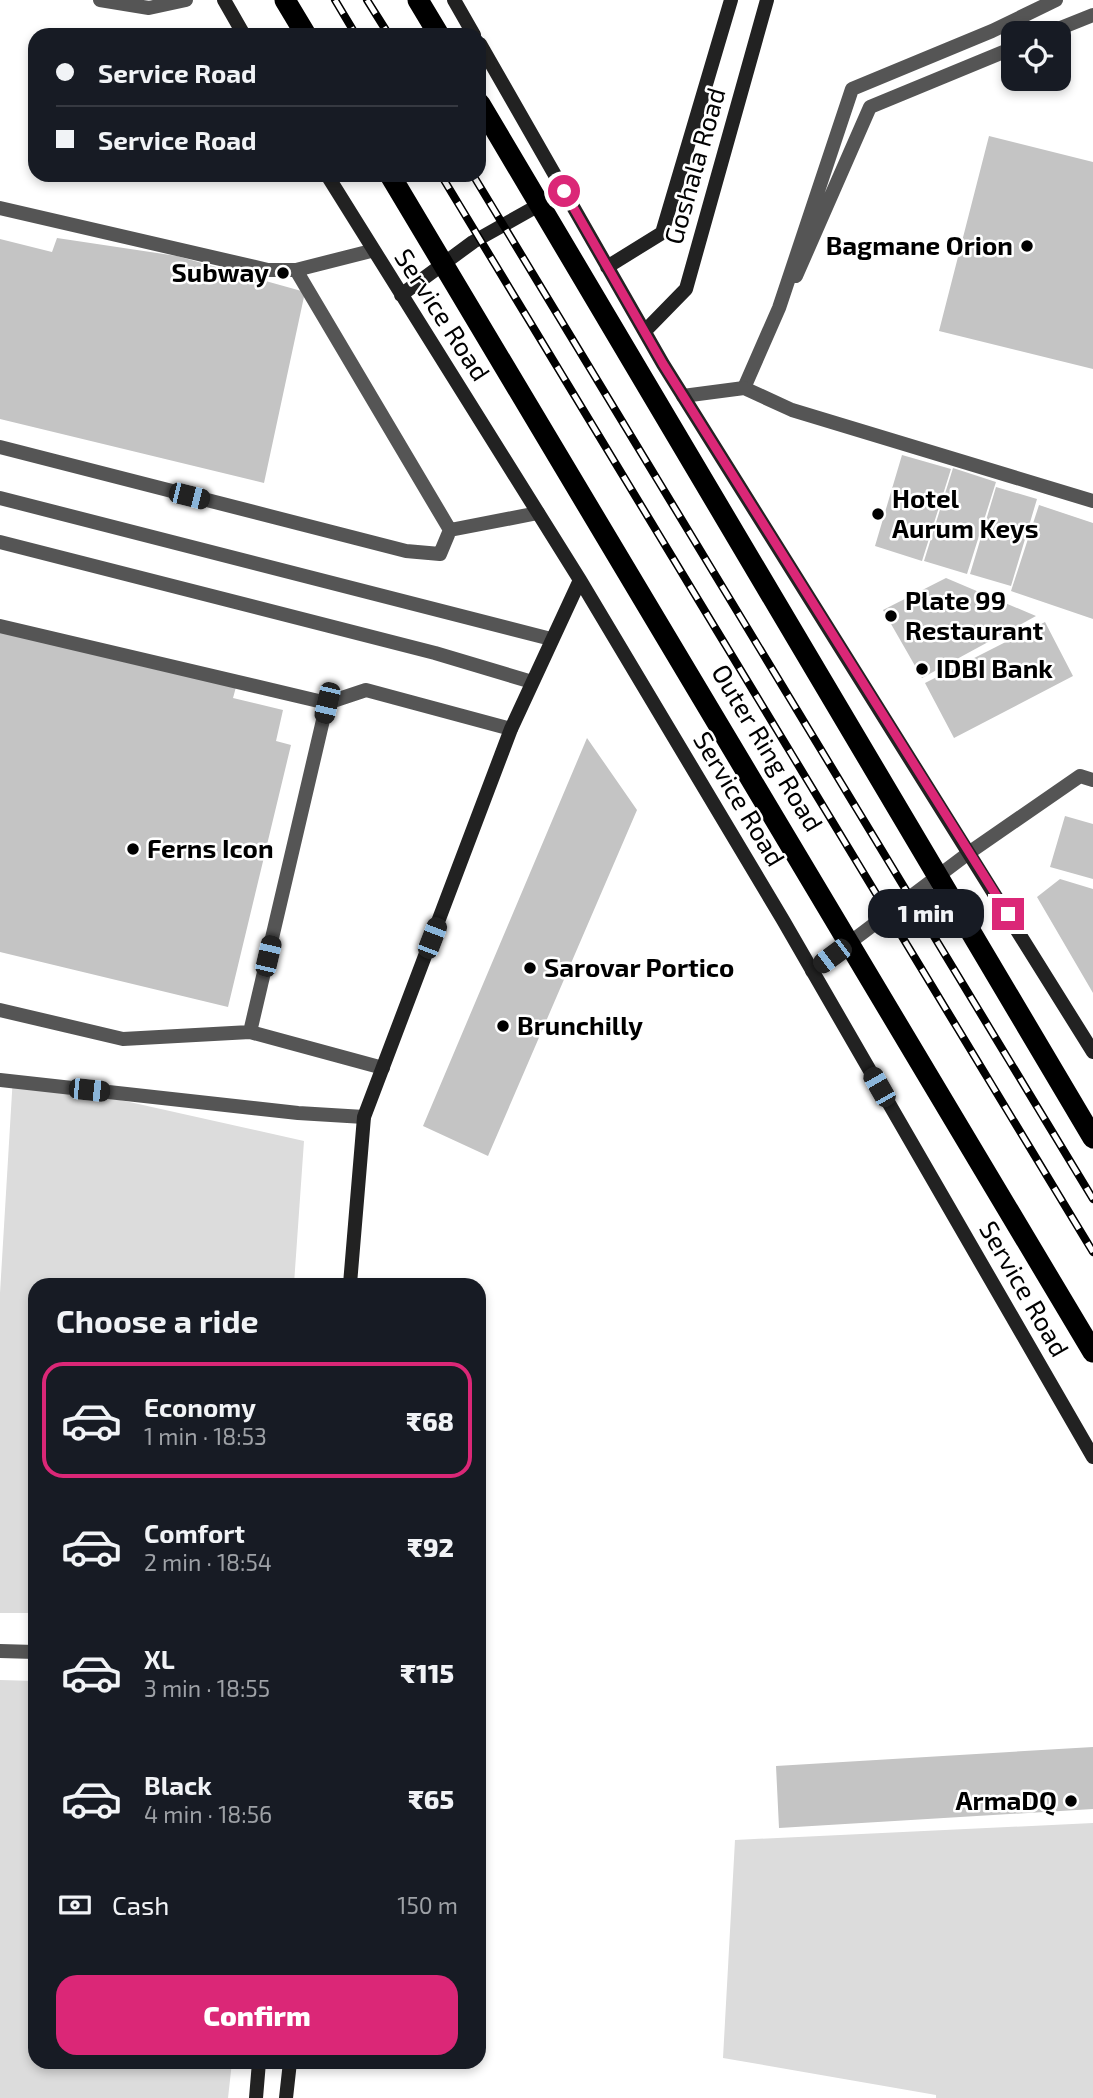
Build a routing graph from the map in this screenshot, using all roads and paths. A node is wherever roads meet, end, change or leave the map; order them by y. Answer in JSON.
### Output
{"nodes":[{"id":1,"x":100,"y":0,"type":"edge"},
{"id":2,"x":186,"y":0,"type":"edge"},
{"id":3,"x":224,"y":0,"type":"edge"},
{"id":4,"x":418,"y":0,"type":"edge"},
{"id":5,"x":454,"y":0,"type":"edge"},
{"id":6,"x":731,"y":0,"type":"edge"},
{"id":7,"x":767,"y":0,"type":"edge"},
{"id":8,"x":1056,"y":0,"type":"edge"},
{"id":9,"x":1093,"y":15,"type":"edge"},
{"id":10,"x":1071,"y":24,"type":"edge"},
{"id":11,"x":240,"y":28,"type":"edge"},
{"id":12,"x":435,"y":28,"type":"edge"},
{"id":13,"x":470,"y":28,"type":"edge"},
{"id":14,"x":1001,"y":53,"type":"edge"},
{"id":15,"x":486,"y":54,"type":"edge"},
{"id":16,"x":486,"y":114,"type":"edge"},
{"id":17,"x":331,"y":182,"type":"edge"},
{"id":18,"x":394,"y":182,"type":"edge"},
{"id":19,"x":564,"y":191,"type":"junction"},
{"id":20,"x":0,"y":208,"type":"edge"},
{"id":21,"x":372,"y":251,"type":"junction"},
{"id":22,"x":607,"y":267,"type":"junction"},
{"id":23,"x":296,"y":270,"type":"junction"},
{"id":24,"x":401,"y":295,"type":"junction"},
{"id":25,"x":779,"y":308,"type":"junction"},
{"id":26,"x":645,"y":331,"type":"junction"},
{"id":27,"x":744,"y":388,"type":"junction"},
{"id":28,"x":683,"y":396,"type":"junction"},
{"id":29,"x":0,"y":447,"type":"edge"},
{"id":30,"x":0,"y":498,"type":"edge"},
{"id":31,"x":1093,"y":501,"type":"edge"},
{"id":32,"x":538,"y":513,"type":"junction"},
{"id":33,"x":450,"y":530,"type":"junction"},
{"id":34,"x":0,"y":542,"type":"edge"},
{"id":35,"x":580,"y":580,"type":"junction"},
{"id":36,"x":0,"y":626,"type":"edge"},
{"id":37,"x":551,"y":639,"type":"junction"},
{"id":38,"x":532,"y":682,"type":"junction"},
{"id":39,"x":327,"y":703,"type":"junction"},
{"id":40,"x":511,"y":729,"type":"junction"},
{"id":41,"x":1093,"y":780,"type":"edge"},
{"id":42,"x":970,"y":852,"type":"junction"},
{"id":43,"x":812,"y":971,"type":"junction"},
{"id":44,"x":0,"y":1010,"type":"edge"},
{"id":45,"x":250,"y":1032,"type":"junction"},
{"id":46,"x":1093,"y":1052,"type":"edge"},
{"id":47,"x":383,"y":1068,"type":"junction"},
{"id":48,"x":0,"y":1080,"type":"edge"},
{"id":49,"x":364,"y":1117,"type":"junction"},
{"id":50,"x":1093,"y":1138,"type":"edge"},
{"id":51,"x":351,"y":1278,"type":"edge"},
{"id":52,"x":1093,"y":1352,"type":"edge"},
{"id":53,"x":1093,"y":1457,"type":"edge"},
{"id":54,"x":0,"y":1651,"type":"edge"},
{"id":55,"x":28,"y":1652,"type":"edge"},
{"id":56,"x":258,"y":2069,"type":"edge"},
{"id":57,"x":289,"y":2069,"type":"edge"},
{"id":58,"x":256,"y":2098,"type":"edge"},
{"id":59,"x":286,"y":2098,"type":"edge"}],
"edges":[{"from":1,"to":2,"type":"street"},
{"from":3,"to":11,"type":"street"},
{"from":4,"to":12,"type":"highway"},
{"from":5,"to":13,"type":"street"},
{"from":6,"to":22,"type":"street","name":"Goshala Road"},
{"from":7,"to":26,"type":"street","name":"Goshala Road"},
{"from":8,"to":25,"type":"street"},
{"from":9,"to":10,"type":"street"},
{"from":14,"to":25,"type":"street"},
{"from":15,"to":19,"type":"street"},
{"from":16,"to":50,"type":"highway"},
{"from":17,"to":21,"type":"street","name":"Service Road"},
{"from":18,"to":52,"type":"highway","name":"Outer Ring Road"},
{"from":19,"to":22,"type":"street"},
{"from":19,"to":24,"type":"street"},
{"from":20,"to":23,"type":"street"},
{"from":21,"to":23,"type":"street"},
{"from":21,"to":24,"type":"street","name":"Service Road"},
{"from":22,"to":26,"type":"street"},
{"from":23,"to":33,"type":"street"},
{"from":24,"to":32,"type":"street","name":"Service Road"},
{"from":25,"to":27,"type":"street"},
{"from":26,"to":28,"type":"street"},
{"from":27,"to":28,"type":"street"},
{"from":27,"to":31,"type":"street"},
{"from":28,"to":42,"type":"street"},
{"from":29,"to":33,"type":"street"},
{"from":30,"to":37,"type":"street"},
{"from":32,"to":33,"type":"street"},
{"from":32,"to":35,"type":"street","name":"Service Road"},
{"from":34,"to":38,"type":"street"},
{"from":35,"to":37,"type":"street"},
{"from":35,"to":43,"type":"street","name":"Service Road"},
{"from":36,"to":39,"type":"street"},
{"from":37,"to":38,"type":"street"},
{"from":38,"to":40,"type":"street"},
{"from":39,"to":40,"type":"street"},
{"from":39,"to":45,"type":"street"},
{"from":40,"to":47,"type":"street"},
{"from":41,"to":42,"type":"street"},
{"from":42,"to":43,"type":"street"},
{"from":42,"to":46,"type":"street"},
{"from":43,"to":53,"type":"street","name":"Service Road"},
{"from":44,"to":45,"type":"street"},
{"from":45,"to":47,"type":"street"},
{"from":47,"to":49,"type":"street"},
{"from":48,"to":49,"type":"street"},
{"from":49,"to":51,"type":"street"},
{"from":54,"to":55,"type":"street"},
{"from":56,"to":58,"type":"street"},
{"from":57,"to":59,"type":"street"}]}
